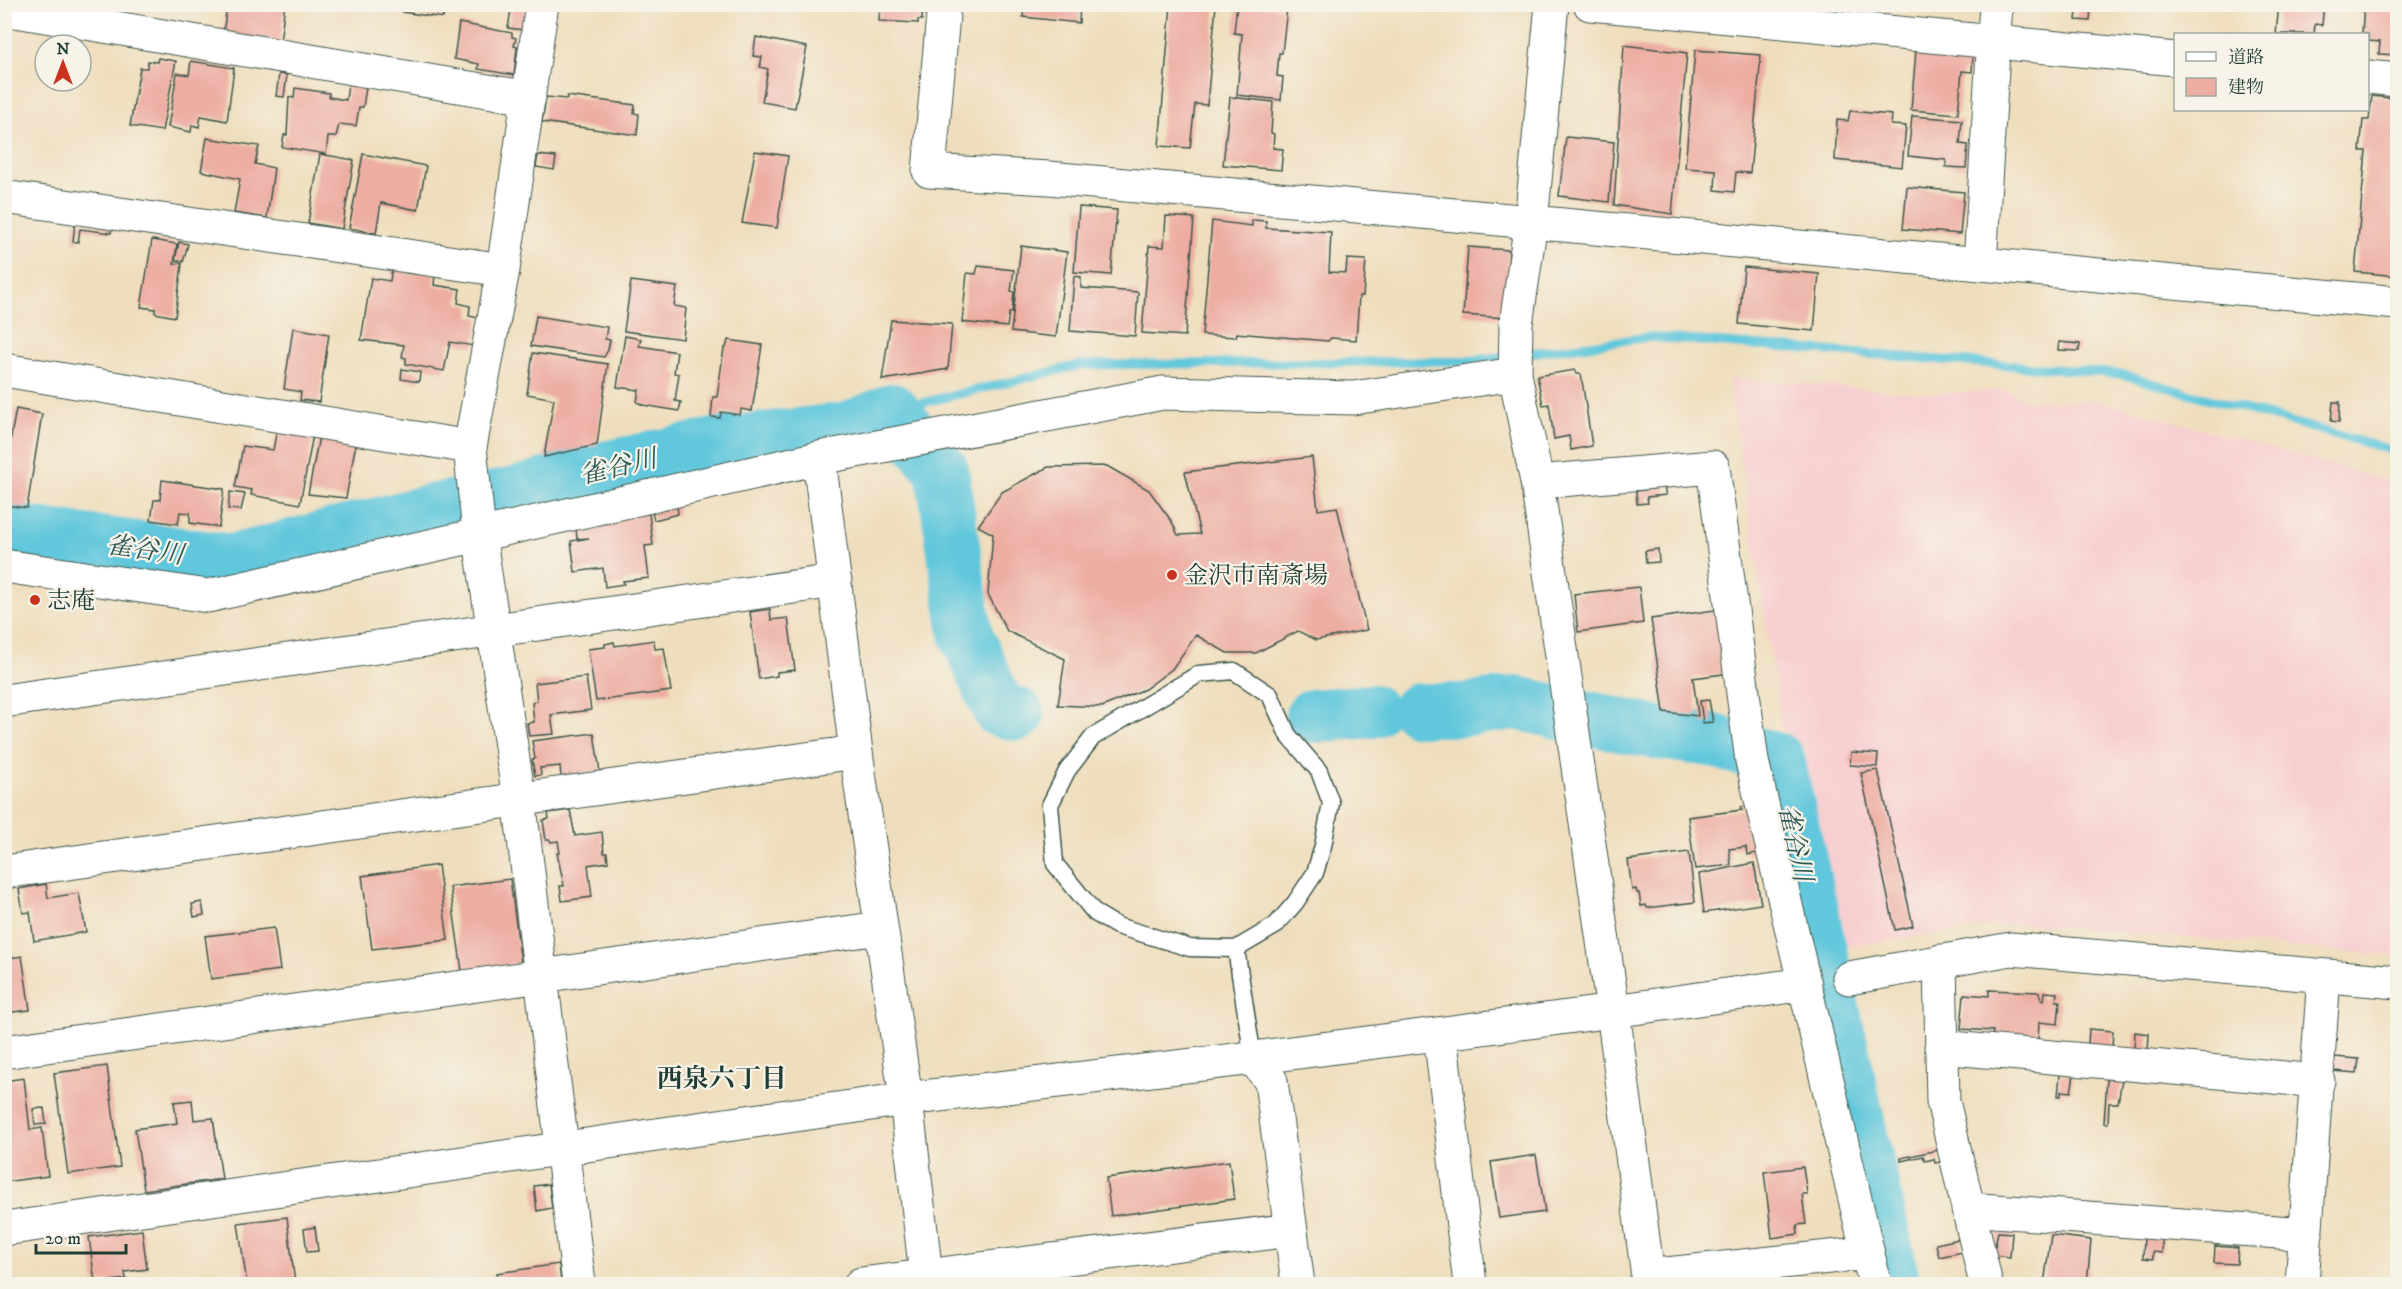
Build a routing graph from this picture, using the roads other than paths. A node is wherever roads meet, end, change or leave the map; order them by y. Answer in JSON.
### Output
{"nodes":[{"id":1,"x":542,"y":4,"type":"edge"},
{"id":2,"x":944,"y":4,"type":"edge"},
{"id":3,"x":1552,"y":4,"type":"edge"},
{"id":4,"x":1590,"y":4,"type":"edge"},
{"id":5,"x":1996,"y":4,"type":"edge"},
{"id":6,"x":4,"y":9,"type":"edge"},
{"id":7,"x":1992,"y":42,"type":"junction"},
{"id":8,"x":2174,"y":59,"type":"edge"},
{"id":9,"x":2369,"y":77,"type":"edge"},
{"id":10,"x":2397,"y":80,"type":"edge"},
{"id":11,"x":529,"y":98,"type":"junction"},
{"id":12,"x":4,"y":197,"type":"edge"},
{"id":13,"x":1530,"y":222,"type":"junction"},
{"id":14,"x":1980,"y":263,"type":"junction"},
{"id":15,"x":503,"y":270,"type":"junction"},
{"id":16,"x":2397,"y":303,"type":"edge"},
{"id":17,"x":1514,"y":367,"type":"junction"},
{"id":18,"x":4,"y":370,"type":"edge"},
{"id":19,"x":819,"y":458,"type":"junction"},
{"id":20,"x":472,"y":460,"type":"junction"},
{"id":21,"x":1537,"y":482,"type":"junction"},
{"id":22,"x":479,"y":528,"type":"junction"},
{"id":23,"x":4,"y":566,"type":"edge"},
{"id":24,"x":835,"y":581,"type":"junction"},
{"id":25,"x":494,"y":629,"type":"junction"},
{"id":26,"x":4,"y":701,"type":"edge"},
{"id":27,"x":856,"y":752,"type":"junction"},
{"id":28,"x":519,"y":799,"type":"junction"},
{"id":29,"x":4,"y":872,"type":"edge"},
{"id":30,"x":880,"y":927,"type":"junction"},
{"id":31,"x":1236,"y":949,"type":"junction"},
{"id":32,"x":1940,"y":961,"type":"junction"},
{"id":33,"x":2324,"y":976,"type":"junction"},
{"id":34,"x":542,"y":977,"type":"junction"},
{"id":35,"x":1849,"y":978,"type":"dead end"},
{"id":36,"x":2397,"y":982,"type":"edge"},
{"id":37,"x":1805,"y":984,"type":"junction"},
{"id":38,"x":1613,"y":1011,"type":"junction"},
{"id":39,"x":1440,"y":1034,"type":"junction"},
{"id":40,"x":1941,"y":1047,"type":"junction"},
{"id":41,"x":4,"y":1052,"type":"edge"},
{"id":42,"x":1253,"y":1058,"type":"junction"},
{"id":43,"x":2318,"y":1081,"type":"junction"},
{"id":44,"x":906,"y":1100,"type":"junction"},
{"id":45,"x":563,"y":1150,"type":"junction"},
{"id":46,"x":1968,"y":1209,"type":"junction"},
{"id":47,"x":4,"y":1229,"type":"edge"},
{"id":48,"x":1291,"y":1230,"type":"junction"},
{"id":49,"x":2306,"y":1234,"type":"junction"},
{"id":50,"x":1872,"y":1269,"type":"edge"},
{"id":51,"x":927,"y":1280,"type":"edge"},
{"id":52,"x":1648,"y":1280,"type":"edge"},
{"id":53,"x":579,"y":1284,"type":"edge"},
{"id":54,"x":861,"y":1284,"type":"edge"},
{"id":55,"x":1298,"y":1284,"type":"edge"},
{"id":56,"x":1470,"y":1284,"type":"edge"},
{"id":57,"x":1986,"y":1284,"type":"edge"},
{"id":58,"x":2302,"y":1284,"type":"edge"}],
"edges":[{"from":1,"to":11,"type":"street"},
{"from":2,"to":13,"type":"street"},
{"from":3,"to":13,"type":"street"},
{"from":4,"to":7,"type":"street"},
{"from":5,"to":7,"type":"street"},
{"from":6,"to":11,"type":"street"},
{"from":7,"to":8,"type":"street"},
{"from":7,"to":14,"type":"street"},
{"from":9,"to":10,"type":"street"},
{"from":11,"to":15,"type":"street"},
{"from":12,"to":15,"type":"street"},
{"from":13,"to":14,"type":"street"},
{"from":13,"to":17,"type":"street"},
{"from":14,"to":16,"type":"street"},
{"from":15,"to":20,"type":"street"},
{"from":17,"to":19,"type":"street"},
{"from":17,"to":21,"type":"street"},
{"from":18,"to":20,"type":"street"},
{"from":19,"to":22,"type":"street"},
{"from":19,"to":24,"type":"street"},
{"from":20,"to":22,"type":"street"},
{"from":21,"to":37,"type":"street"},
{"from":21,"to":38,"type":"street"},
{"from":22,"to":23,"type":"street"},
{"from":22,"to":25,"type":"street"},
{"from":24,"to":25,"type":"street"},
{"from":24,"to":27,"type":"street"},
{"from":25,"to":26,"type":"street"},
{"from":25,"to":28,"type":"street"},
{"from":27,"to":28,"type":"street"},
{"from":27,"to":30,"type":"street"},
{"from":28,"to":29,"type":"street"},
{"from":28,"to":34,"type":"street"},
{"from":30,"to":34,"type":"street"},
{"from":30,"to":44,"type":"street"},
{"from":31,"to":31,"type":"lane"},
{"from":31,"to":42,"type":"lane"},
{"from":32,"to":33,"type":"street"},
{"from":32,"to":35,"type":"street"},
{"from":32,"to":40,"type":"street"},
{"from":33,"to":36,"type":"street"},
{"from":33,"to":43,"type":"street"},
{"from":34,"to":41,"type":"street"},
{"from":34,"to":45,"type":"street"},
{"from":37,"to":38,"type":"street"},
{"from":37,"to":50,"type":"street"},
{"from":38,"to":39,"type":"street"},
{"from":38,"to":52,"type":"street"},
{"from":39,"to":42,"type":"street"},
{"from":39,"to":56,"type":"street"},
{"from":40,"to":43,"type":"street"},
{"from":40,"to":46,"type":"street"},
{"from":42,"to":44,"type":"street"},
{"from":42,"to":48,"type":"street"},
{"from":43,"to":49,"type":"street"},
{"from":44,"to":45,"type":"street"},
{"from":44,"to":51,"type":"street"},
{"from":45,"to":47,"type":"street"},
{"from":45,"to":53,"type":"street"},
{"from":46,"to":49,"type":"street"},
{"from":46,"to":57,"type":"street"},
{"from":48,"to":51,"type":"street"},
{"from":48,"to":55,"type":"street"},
{"from":49,"to":58,"type":"street"},
{"from":50,"to":52,"type":"street"},
{"from":51,"to":54,"type":"street"}]}
